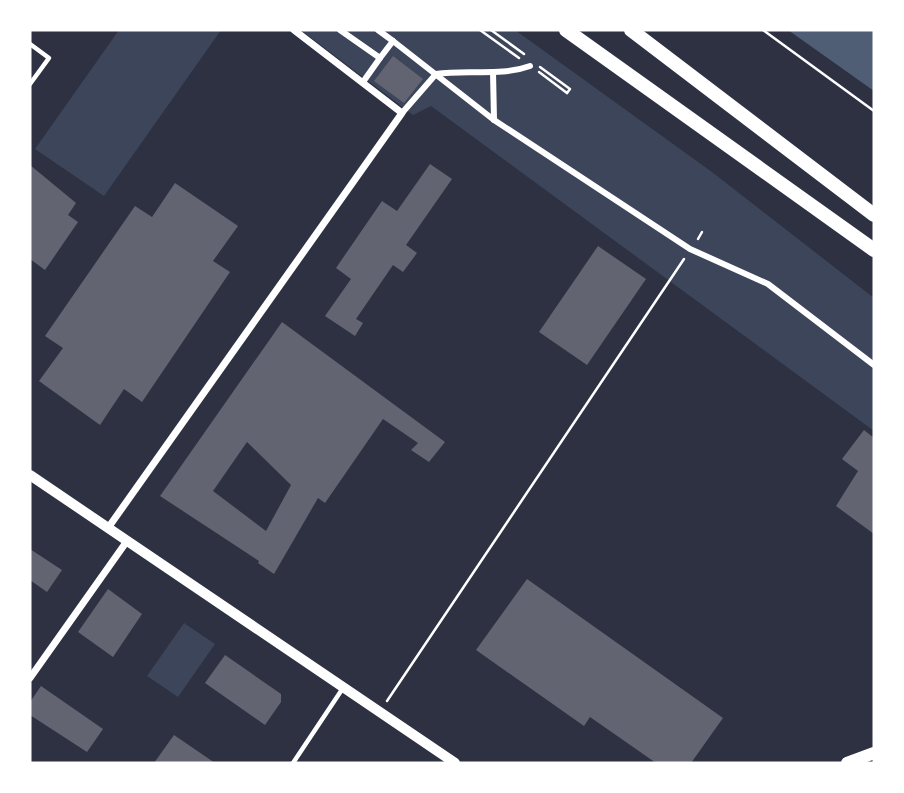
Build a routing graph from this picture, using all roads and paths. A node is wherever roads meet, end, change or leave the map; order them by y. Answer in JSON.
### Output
{"nodes":[{"id":1,"x":294,"y":30,"type":"edge"},
{"id":2,"x":340,"y":30,"type":"edge"},
{"id":3,"x":378,"y":30,"type":"edge"},
{"id":4,"x":480,"y":30,"type":"edge"},
{"id":5,"x":491,"y":30,"type":"edge"},
{"id":6,"x":566,"y":30,"type":"edge"},
{"id":7,"x":631,"y":30,"type":"edge"},
{"id":8,"x":763,"y":30,"type":"edge"},
{"id":9,"x":393,"y":41,"type":"junction"},
{"id":10,"x":30,"y":44,"type":"edge"},
{"id":11,"x":380,"y":58,"type":"junction"},
{"id":12,"x":531,"y":63,"type":"junction"},
{"id":13,"x":493,"y":72,"type":"junction"},
{"id":14,"x":436,"y":74,"type":"junction"},
{"id":15,"x":363,"y":82,"type":"junction"},
{"id":16,"x":30,"y":84,"type":"edge"},
{"id":17,"x":874,"y":111,"type":"edge"},
{"id":18,"x":402,"y":113,"type":"junction"},
{"id":19,"x":494,"y":120,"type":"junction"},
{"id":20,"x":874,"y":215,"type":"edge"},
{"id":21,"x":690,"y":249,"type":"junction"},
{"id":22,"x":874,"y":250,"type":"edge"},
{"id":23,"x":874,"y":365,"type":"edge"},
{"id":24,"x":30,"y":475,"type":"edge"},
{"id":25,"x":108,"y":528,"type":"junction"},
{"id":26,"x":127,"y":541,"type":"junction"},
{"id":27,"x":30,"y":678,"type":"edge"},
{"id":28,"x":344,"y":688,"type":"junction"},
{"id":29,"x":379,"y":712,"type":"junction"},
{"id":30,"x":874,"y":753,"type":"edge"},
{"id":31,"x":293,"y":763,"type":"edge"},
{"id":32,"x":455,"y":763,"type":"edge"},
{"id":33,"x":846,"y":763,"type":"edge"}],
"edges":[{"from":1,"to":15,"type":"street"},
{"from":2,"to":11,"type":"street"},
{"from":3,"to":9,"type":"street"},
{"from":4,"to":12,"type":"path"},
{"from":5,"to":12,"type":"path"},
{"from":6,"to":22,"type":"highway"},
{"from":7,"to":20,"type":"highway"},
{"from":8,"to":17,"type":"path"},
{"from":9,"to":11,"type":"street"},
{"from":9,"to":14,"type":"street"},
{"from":10,"to":16,"type":"lane"},
{"from":11,"to":15,"type":"street"},
{"from":12,"to":12,"type":"path"},
{"from":12,"to":13,"type":"street"},
{"from":13,"to":14,"type":"street"},
{"from":13,"to":19,"type":"street"},
{"from":14,"to":18,"type":"street"},
{"from":14,"to":19,"type":"street"},
{"from":15,"to":18,"type":"street"},
{"from":18,"to":25,"type":"street"},
{"from":19,"to":21,"type":"street"},
{"from":21,"to":23,"type":"street"},
{"from":21,"to":29,"type":"path"},
{"from":24,"to":25,"type":"street"},
{"from":25,"to":26,"type":"street"},
{"from":26,"to":27,"type":"street"},
{"from":26,"to":28,"type":"street"},
{"from":28,"to":29,"type":"street"},
{"from":28,"to":31,"type":"lane"},
{"from":29,"to":32,"type":"street"},
{"from":30,"to":33,"type":"main road"}]}
